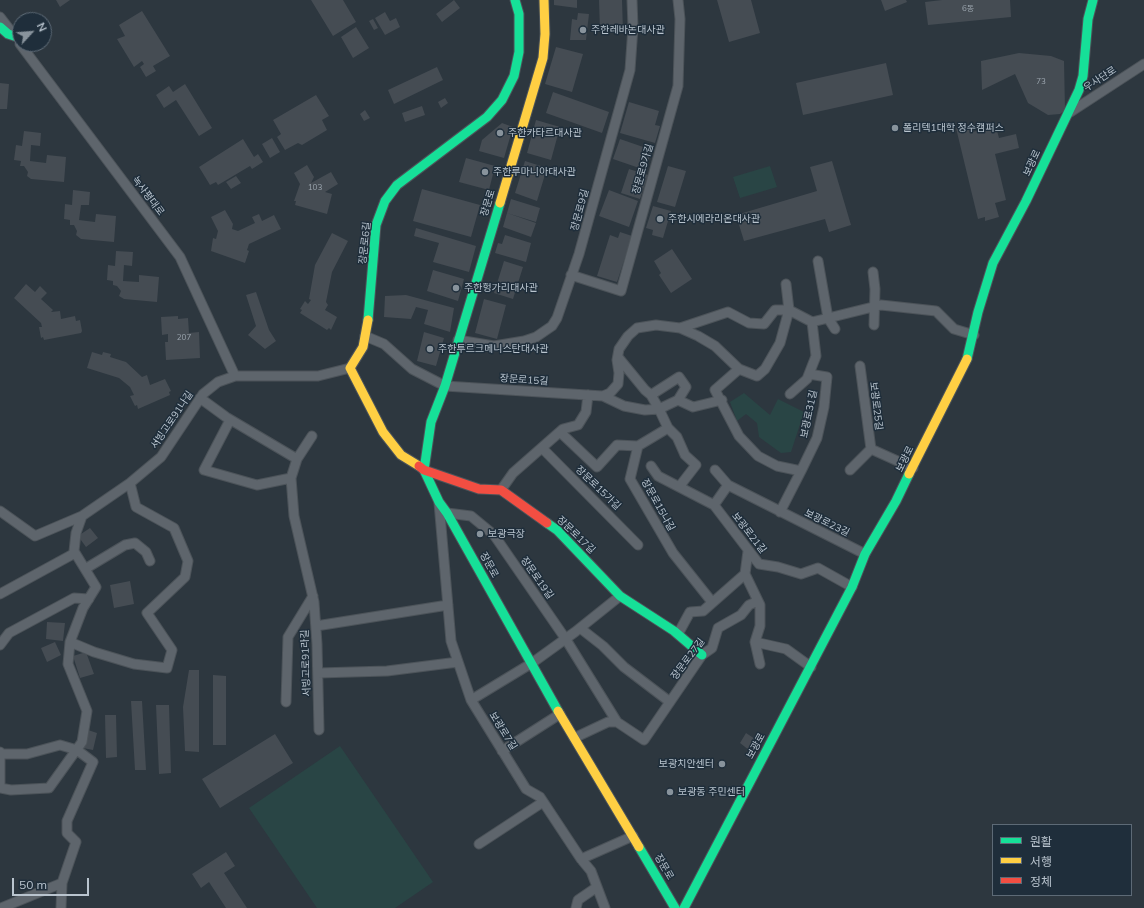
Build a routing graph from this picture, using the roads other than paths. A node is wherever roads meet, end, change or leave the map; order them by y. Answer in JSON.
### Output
{"nodes":[{"id":1,"x":515,"y":0,"type":"edge"},
{"id":2,"x":544,"y":0,"type":"edge"},
{"id":3,"x":632,"y":0,"type":"edge"},
{"id":4,"x":678,"y":0,"type":"edge"},
{"id":5,"x":1093,"y":0,"type":"edge"},
{"id":6,"x":0,"y":17,"type":"edge"},
{"id":7,"x":0,"y":27,"type":"edge"},
{"id":8,"x":12,"y":33,"type":"edge"},
{"id":9,"x":12,"y":35,"type":"edge"},
{"id":10,"x":26,"y":52,"type":"edge"},
{"id":11,"x":1144,"y":64,"type":"edge"},
{"id":12,"x":1068,"y":114,"type":"junction"},
{"id":13,"x":818,"y":261,"type":"dead end"},
{"id":14,"x":872,"y":272,"type":"dead end"},
{"id":15,"x":571,"y":275,"type":"junction"},
{"id":16,"x":786,"y":284,"type":"dead end"},
{"id":17,"x":875,"y":307,"type":"junction"},
{"id":18,"x":789,"y":310,"type":"junction"},
{"id":19,"x":828,"y":318,"type":"junction"},
{"id":20,"x":812,"y":322,"type":"junction"},
{"id":21,"x":874,"y":325,"type":"dead end"},
{"id":22,"x":680,"y":328,"type":"junction"},
{"id":23,"x":835,"y":329,"type":"dead end"},
{"id":24,"x":974,"y":335,"type":"junction"},
{"id":25,"x":365,"y":336,"type":"junction"},
{"id":26,"x":458,"y":340,"type":"junction"},
{"id":27,"x":618,"y":357,"type":"junction"},
{"id":28,"x":860,"y":366,"type":"dead end"},
{"id":29,"x":350,"y":368,"type":"junction"},
{"id":30,"x":738,"y":369,"type":"junction"},
{"id":31,"x":809,"y":374,"type":"junction"},
{"id":32,"x":235,"y":376,"type":"junction"},
{"id":33,"x":444,"y":386,"type":"junction"},
{"id":34,"x":790,"y":394,"type":"dead end"},
{"id":35,"x":588,"y":395,"type":"junction"},
{"id":36,"x":651,"y":395,"type":"junction"},
{"id":37,"x":603,"y":396,"type":"junction"},
{"id":38,"x":200,"y":398,"type":"junction"},
{"id":39,"x":678,"y":400,"type":"junction"},
{"id":40,"x":722,"y":400,"type":"junction"},
{"id":41,"x":659,"y":409,"type":"junction"},
{"id":42,"x":230,"y":420,"type":"junction"},
{"id":43,"x":668,"y":428,"type":"junction"},
{"id":44,"x":560,"y":432,"type":"junction"},
{"id":45,"x":312,"y":436,"type":"dead end"},
{"id":46,"x":638,"y":446,"type":"junction"},
{"id":47,"x":542,"y":448,"type":"junction"},
{"id":48,"x":871,"y":449,"type":"junction"},
{"id":49,"x":297,"y":459,"type":"junction"},
{"id":50,"x":651,"y":466,"type":"dead end"},
{"id":51,"x":913,"y":468,"type":"junction"},
{"id":52,"x":424,"y":470,"type":"junction"},
{"id":53,"x":715,"y":470,"type":"dead end"},
{"id":54,"x":850,"y":470,"type":"dead end"},
{"id":55,"x":802,"y":471,"type":"junction"},
{"id":56,"x":291,"y":478,"type":"junction"},
{"id":57,"x":130,"y":483,"type":"junction"},
{"id":58,"x":728,"y":485,"type":"junction"},
{"id":59,"x":679,"y":487,"type":"junction"},
{"id":60,"x":501,"y":490,"type":"junction"},
{"id":61,"x":439,"y":502,"type":"junction"},
{"id":62,"x":714,"y":505,"type":"junction"},
{"id":63,"x":0,"y":511,"type":"edge"},
{"id":64,"x":780,"y":512,"type":"junction"},
{"id":65,"x":448,"y":513,"type":"junction"},
{"id":66,"x":82,"y":516,"type":"junction"},
{"id":67,"x":638,"y":545,"type":"dead end"},
{"id":68,"x":748,"y":550,"type":"junction"},
{"id":69,"x":76,"y":553,"type":"junction"},
{"id":70,"x":865,"y":554,"type":"junction"},
{"id":71,"x":150,"y":561,"type":"dead end"},
{"id":72,"x":85,"y":569,"type":"junction"},
{"id":73,"x":745,"y":574,"type":"junction"},
{"id":74,"x":852,"y":587,"type":"junction"},
{"id":75,"x":0,"y":594,"type":"edge"},
{"id":76,"x":313,"y":596,"type":"junction"},
{"id":77,"x":620,"y":596,"type":"junction"},
{"id":78,"x":89,"y":599,"type":"junction"},
{"id":79,"x":758,"y":601,"type":"junction"},
{"id":80,"x":712,"y":602,"type":"junction"},
{"id":81,"x":448,"y":605,"type":"junction"},
{"id":82,"x":316,"y":626,"type":"junction"},
{"id":83,"x":580,"y":628,"type":"junction"},
{"id":84,"x":678,"y":634,"type":"junction"},
{"id":85,"x":565,"y":638,"type":"junction"},
{"id":86,"x":70,"y":642,"type":"junction"},
{"id":87,"x":755,"y":642,"type":"junction"},
{"id":88,"x":0,"y":645,"type":"edge"},
{"id":89,"x":702,"y":655,"type":"junction"},
{"id":90,"x":458,"y":662,"type":"junction"},
{"id":91,"x":532,"y":663,"type":"junction"},
{"id":92,"x":760,"y":664,"type":"dead end"},
{"id":93,"x":810,"y":667,"type":"junction"},
{"id":94,"x":318,"y":673,"type":"junction"},
{"id":95,"x":471,"y":700,"type":"junction"},
{"id":96,"x":286,"y":702,"type":"dead end"},
{"id":97,"x":670,"y":702,"type":"junction"},
{"id":98,"x":560,"y":714,"type":"junction"},
{"id":99,"x":617,"y":722,"type":"junction"},
{"id":100,"x":318,"y":730,"type":"dead end"},
{"id":101,"x":574,"y":738,"type":"junction"},
{"id":102,"x":76,"y":750,"type":"junction"},
{"id":103,"x":502,"y":751,"type":"junction"},
{"id":104,"x":1,"y":753,"type":"edge"},
{"id":105,"x":0,"y":786,"type":"edge"},
{"id":106,"x":543,"y":802,"type":"junction"},
{"id":107,"x":634,"y":836,"type":"junction"},
{"id":108,"x":479,"y":844,"type":"dead end"},
{"id":109,"x":581,"y":859,"type":"junction"},
{"id":110,"x":62,"y":883,"type":"junction"},
{"id":111,"x":597,"y":887,"type":"junction"},
{"id":112,"x":0,"y":908,"type":"edge"},
{"id":113,"x":61,"y":908,"type":"edge"},
{"id":114,"x":576,"y":908,"type":"edge"},
{"id":115,"x":605,"y":908,"type":"edge"},
{"id":116,"x":676,"y":908,"type":"edge"},
{"id":117,"x":684,"y":908,"type":"edge"}],
"edges":[{"from":1,"to":25,"type":"street","name":"장문로6길"},
{"from":2,"to":26,"type":"street","name":"장문로"},
{"from":3,"to":15,"type":"street","name":"장문로9길"},
{"from":4,"to":15,"type":"street","name":"장문로9가길"},
{"from":5,"to":12,"type":"street","name":"보광로"},
{"from":6,"to":8,"type":"street","name":"녹사평대로"},
{"from":7,"to":9,"type":"street"},
{"from":10,"to":32,"type":"street","name":"녹사평대로"},
{"from":11,"to":12,"type":"street","name":"우사단로"},
{"from":12,"to":24,"type":"street","name":"보광로"},
{"from":13,"to":19,"type":"street"},
{"from":14,"to":17,"type":"street"},
{"from":15,"to":26,"type":"street","name":"장문로9길"},
{"from":16,"to":18,"type":"street"},
{"from":17,"to":19,"type":"street"},
{"from":17,"to":21,"type":"street"},
{"from":17,"to":24,"type":"street"},
{"from":18,"to":20,"type":"street"},
{"from":18,"to":22,"type":"street"},
{"from":18,"to":30,"type":"street"},
{"from":19,"to":20,"type":"street"},
{"from":19,"to":23,"type":"street"},
{"from":20,"to":31,"type":"street","name":"보광로31길"},
{"from":22,"to":27,"type":"street"},
{"from":22,"to":30,"type":"street"},
{"from":24,"to":51,"type":"street","name":"보광로"},
{"from":25,"to":29,"type":"street","name":"장문로6길"},
{"from":25,"to":33,"type":"street"},
{"from":26,"to":33,"type":"street","name":"장문로"},
{"from":27,"to":36,"type":"street"},
{"from":27,"to":37,"type":"street"},
{"from":28,"to":48,"type":"street","name":"보광로25길"},
{"from":29,"to":32,"type":"street","name":"서빙고로91나길"},
{"from":29,"to":52,"type":"street"},
{"from":30,"to":40,"type":"street"},
{"from":31,"to":34,"type":"street","name":"보광로31길"},
{"from":31,"to":55,"type":"street","name":"보광로31길"},
{"from":32,"to":38,"type":"street","name":"서빙고로91나길"},
{"from":33,"to":35,"type":"street","name":"장문로15길"},
{"from":33,"to":52,"type":"street","name":"장문로"},
{"from":35,"to":37,"type":"street","name":"장문로15길"},
{"from":35,"to":44,"type":"street"},
{"from":36,"to":39,"type":"street"},
{"from":36,"to":41,"type":"street"},
{"from":37,"to":41,"type":"street"},
{"from":38,"to":42,"type":"street"},
{"from":38,"to":57,"type":"street","name":"서빙고로91나길"},
{"from":39,"to":40,"type":"street"},
{"from":39,"to":41,"type":"street"},
{"from":40,"to":55,"type":"street"},
{"from":41,"to":43,"type":"street"},
{"from":42,"to":49,"type":"street"},
{"from":42,"to":56,"type":"street"},
{"from":43,"to":46,"type":"street"},
{"from":43,"to":59,"type":"street"},
{"from":44,"to":46,"type":"street","name":"장문로15가길"},
{"from":44,"to":47,"type":"street"},
{"from":45,"to":49,"type":"street","name":"서빙고로91라길"},
{"from":46,"to":80,"type":"street","name":"장문로15나길"},
{"from":47,"to":60,"type":"street"},
{"from":47,"to":67,"type":"street","name":"장문로15가길"},
{"from":48,"to":51,"type":"street"},
{"from":48,"to":54,"type":"street"},
{"from":49,"to":56,"type":"street","name":"서빙고로91라길"},
{"from":50,"to":59,"type":"street","name":"보광로21길"},
{"from":51,"to":70,"type":"street","name":"보광로"},
{"from":52,"to":60,"type":"street"},
{"from":52,"to":61,"type":"street","name":"장문로"},
{"from":53,"to":58,"type":"street","name":"보광로23길"},
{"from":55,"to":64,"type":"street"},
{"from":56,"to":76,"type":"street","name":"서빙고로91라길"},
{"from":57,"to":66,"type":"street","name":"서빙고로91나길"},
{"from":57,"to":86,"type":"street"},
{"from":58,"to":62,"type":"street"},
{"from":58,"to":64,"type":"street","name":"보광로23길"},
{"from":59,"to":62,"type":"street","name":"보광로21길"},
{"from":60,"to":77,"type":"street","name":"장문로17길"},
{"from":61,"to":65,"type":"street","name":"장문로"},
{"from":61,"to":81,"type":"street","name":"보광로7길"},
{"from":62,"to":68,"type":"street","name":"보광로21길"},
{"from":63,"to":66,"type":"street","name":"서빙고로91나길"},
{"from":64,"to":70,"type":"street","name":"보광로23길"},
{"from":65,"to":85,"type":"street","name":"장문로19길"},
{"from":65,"to":91,"type":"street","name":"장문로"},
{"from":66,"to":69,"type":"street"},
{"from":68,"to":73,"type":"street"},
{"from":68,"to":74,"type":"street","name":"보광로21길"},
{"from":69,"to":72,"type":"street"},
{"from":69,"to":75,"type":"street"},
{"from":70,"to":74,"type":"street","name":"보광로"},
{"from":71,"to":72,"type":"street"},
{"from":72,"to":78,"type":"street"},
{"from":73,"to":79,"type":"street"},
{"from":73,"to":80,"type":"street"},
{"from":74,"to":93,"type":"street","name":"보광로"},
{"from":76,"to":82,"type":"street","name":"서빙고로91라길"},
{"from":76,"to":96,"type":"street","name":"서빙고로91라길"},
{"from":77,"to":83,"type":"street"},
{"from":77,"to":84,"type":"street","name":"장문로17길"},
{"from":78,"to":86,"type":"street"},
{"from":78,"to":88,"type":"street"},
{"from":79,"to":87,"type":"street"},
{"from":79,"to":89,"type":"street","name":"장문로27길"},
{"from":80,"to":84,"type":"street"},
{"from":81,"to":82,"type":"street"},
{"from":81,"to":90,"type":"street","name":"보광로7길"},
{"from":82,"to":94,"type":"street","name":"서빙고로91라길"},
{"from":83,"to":85,"type":"street"},
{"from":83,"to":97,"type":"street"},
{"from":84,"to":89,"type":"street","name":"장문로17길"},
{"from":85,"to":91,"type":"street"},
{"from":85,"to":99,"type":"street","name":"장문로19길"},
{"from":86,"to":102,"type":"street"},
{"from":87,"to":92,"type":"street"},
{"from":87,"to":93,"type":"street"},
{"from":89,"to":97,"type":"street","name":"장문로27길"},
{"from":90,"to":94,"type":"street"},
{"from":90,"to":95,"type":"street","name":"보광로7길"},
{"from":91,"to":95,"type":"street"},
{"from":91,"to":98,"type":"street","name":"장문로"},
{"from":93,"to":117,"type":"street","name":"보광로"},
{"from":94,"to":100,"type":"street","name":"서빙고로91라길"},
{"from":95,"to":103,"type":"street","name":"보광로7길"},
{"from":97,"to":99,"type":"street","name":"장문로27길"},
{"from":98,"to":101,"type":"street","name":"장문로"},
{"from":98,"to":103,"type":"street"},
{"from":99,"to":101,"type":"street"},
{"from":101,"to":107,"type":"street","name":"장문로"},
{"from":102,"to":104,"type":"street"},
{"from":102,"to":105,"type":"street"},
{"from":102,"to":110,"type":"street"},
{"from":103,"to":106,"type":"street","name":"보광로7길"},
{"from":104,"to":105,"type":"street"},
{"from":106,"to":108,"type":"street"},
{"from":106,"to":109,"type":"street","name":"보광로7길"},
{"from":107,"to":109,"type":"street"},
{"from":107,"to":116,"type":"street","name":"장문로"},
{"from":109,"to":111,"type":"street","name":"보광로7길"},
{"from":110,"to":112,"type":"street"},
{"from":110,"to":113,"type":"street"},
{"from":111,"to":114,"type":"street"},
{"from":111,"to":115,"type":"street","name":"보광로7길"}]}
